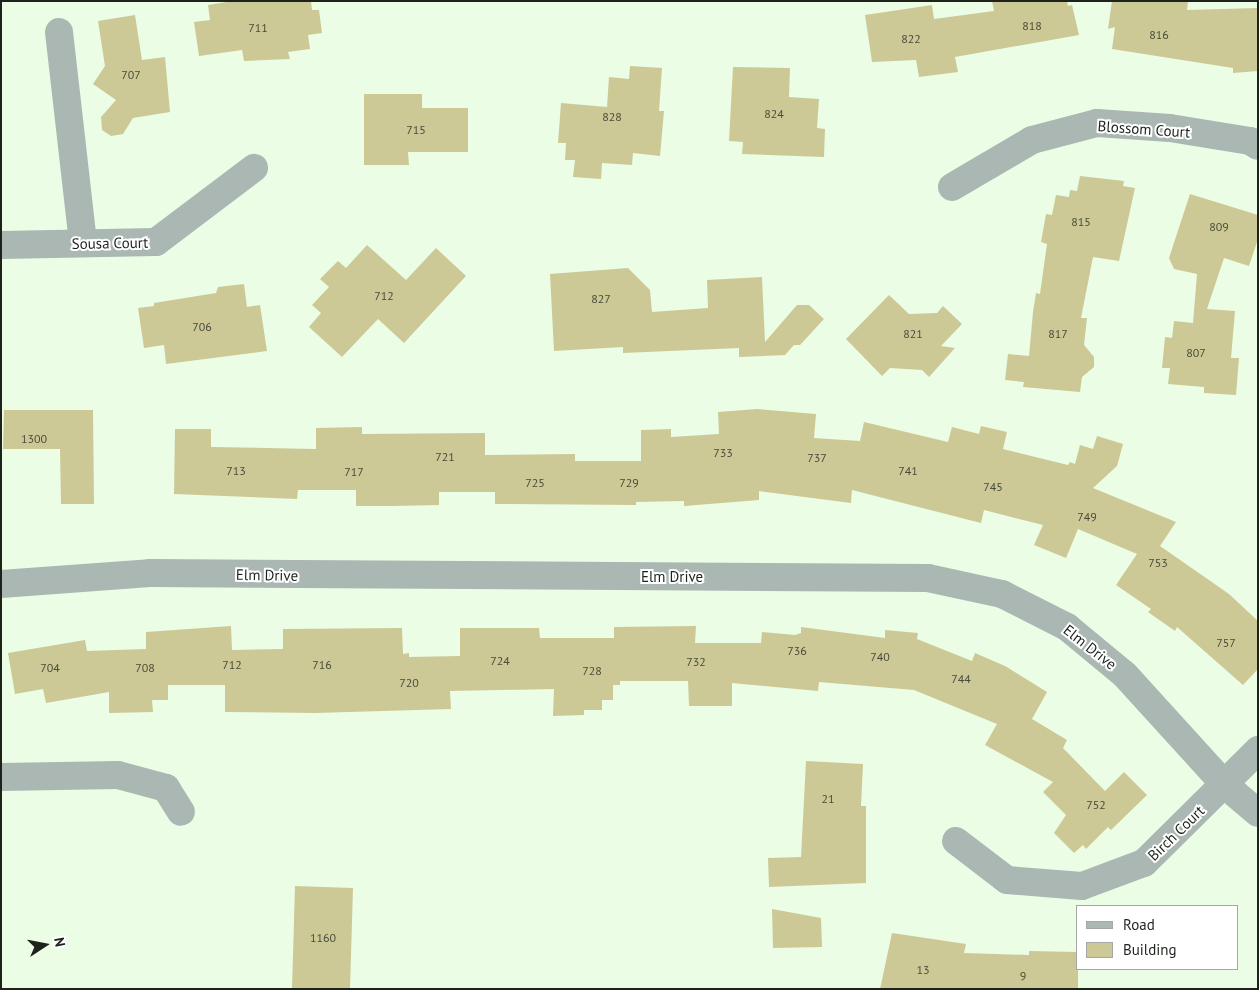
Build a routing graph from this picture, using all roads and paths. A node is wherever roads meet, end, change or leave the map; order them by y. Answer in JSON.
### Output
{"nodes":[{"id":1,"x":59,"y":32,"type":"dead end"},
{"id":2,"x":1258,"y":146,"type":"edge"},
{"id":3,"x":254,"y":168,"type":"dead end"},
{"id":4,"x":952,"y":187,"type":"dead end"},
{"id":5,"x":84,"y":243,"type":"junction"},
{"id":6,"x":1,"y":245,"type":"edge"},
{"id":7,"x":1,"y":584,"type":"edge"},
{"id":8,"x":1258,"y":750,"type":"edge"},
{"id":9,"x":1,"y":777,"type":"edge"},
{"id":10,"x":1225,"y":785,"type":"junction"},
{"id":11,"x":181,"y":812,"type":"dead end"},
{"id":12,"x":1258,"y":813,"type":"edge"},
{"id":13,"x":956,"y":841,"type":"dead end"}],
"edges":[{"from":1,"to":5,"type":"street"},
{"from":2,"to":4,"type":"street","name":"Blossom Court"},
{"from":3,"to":5,"type":"street","name":"Sousa Court"},
{"from":5,"to":6,"type":"street","name":"Sousa Court"},
{"from":7,"to":10,"type":"street","name":"Elm Drive"},
{"from":8,"to":10,"type":"street","name":"Birch Court"},
{"from":9,"to":11,"type":"street"},
{"from":10,"to":12,"type":"street","name":"Elm Drive"},
{"from":10,"to":13,"type":"street","name":"Birch Court"}]}
